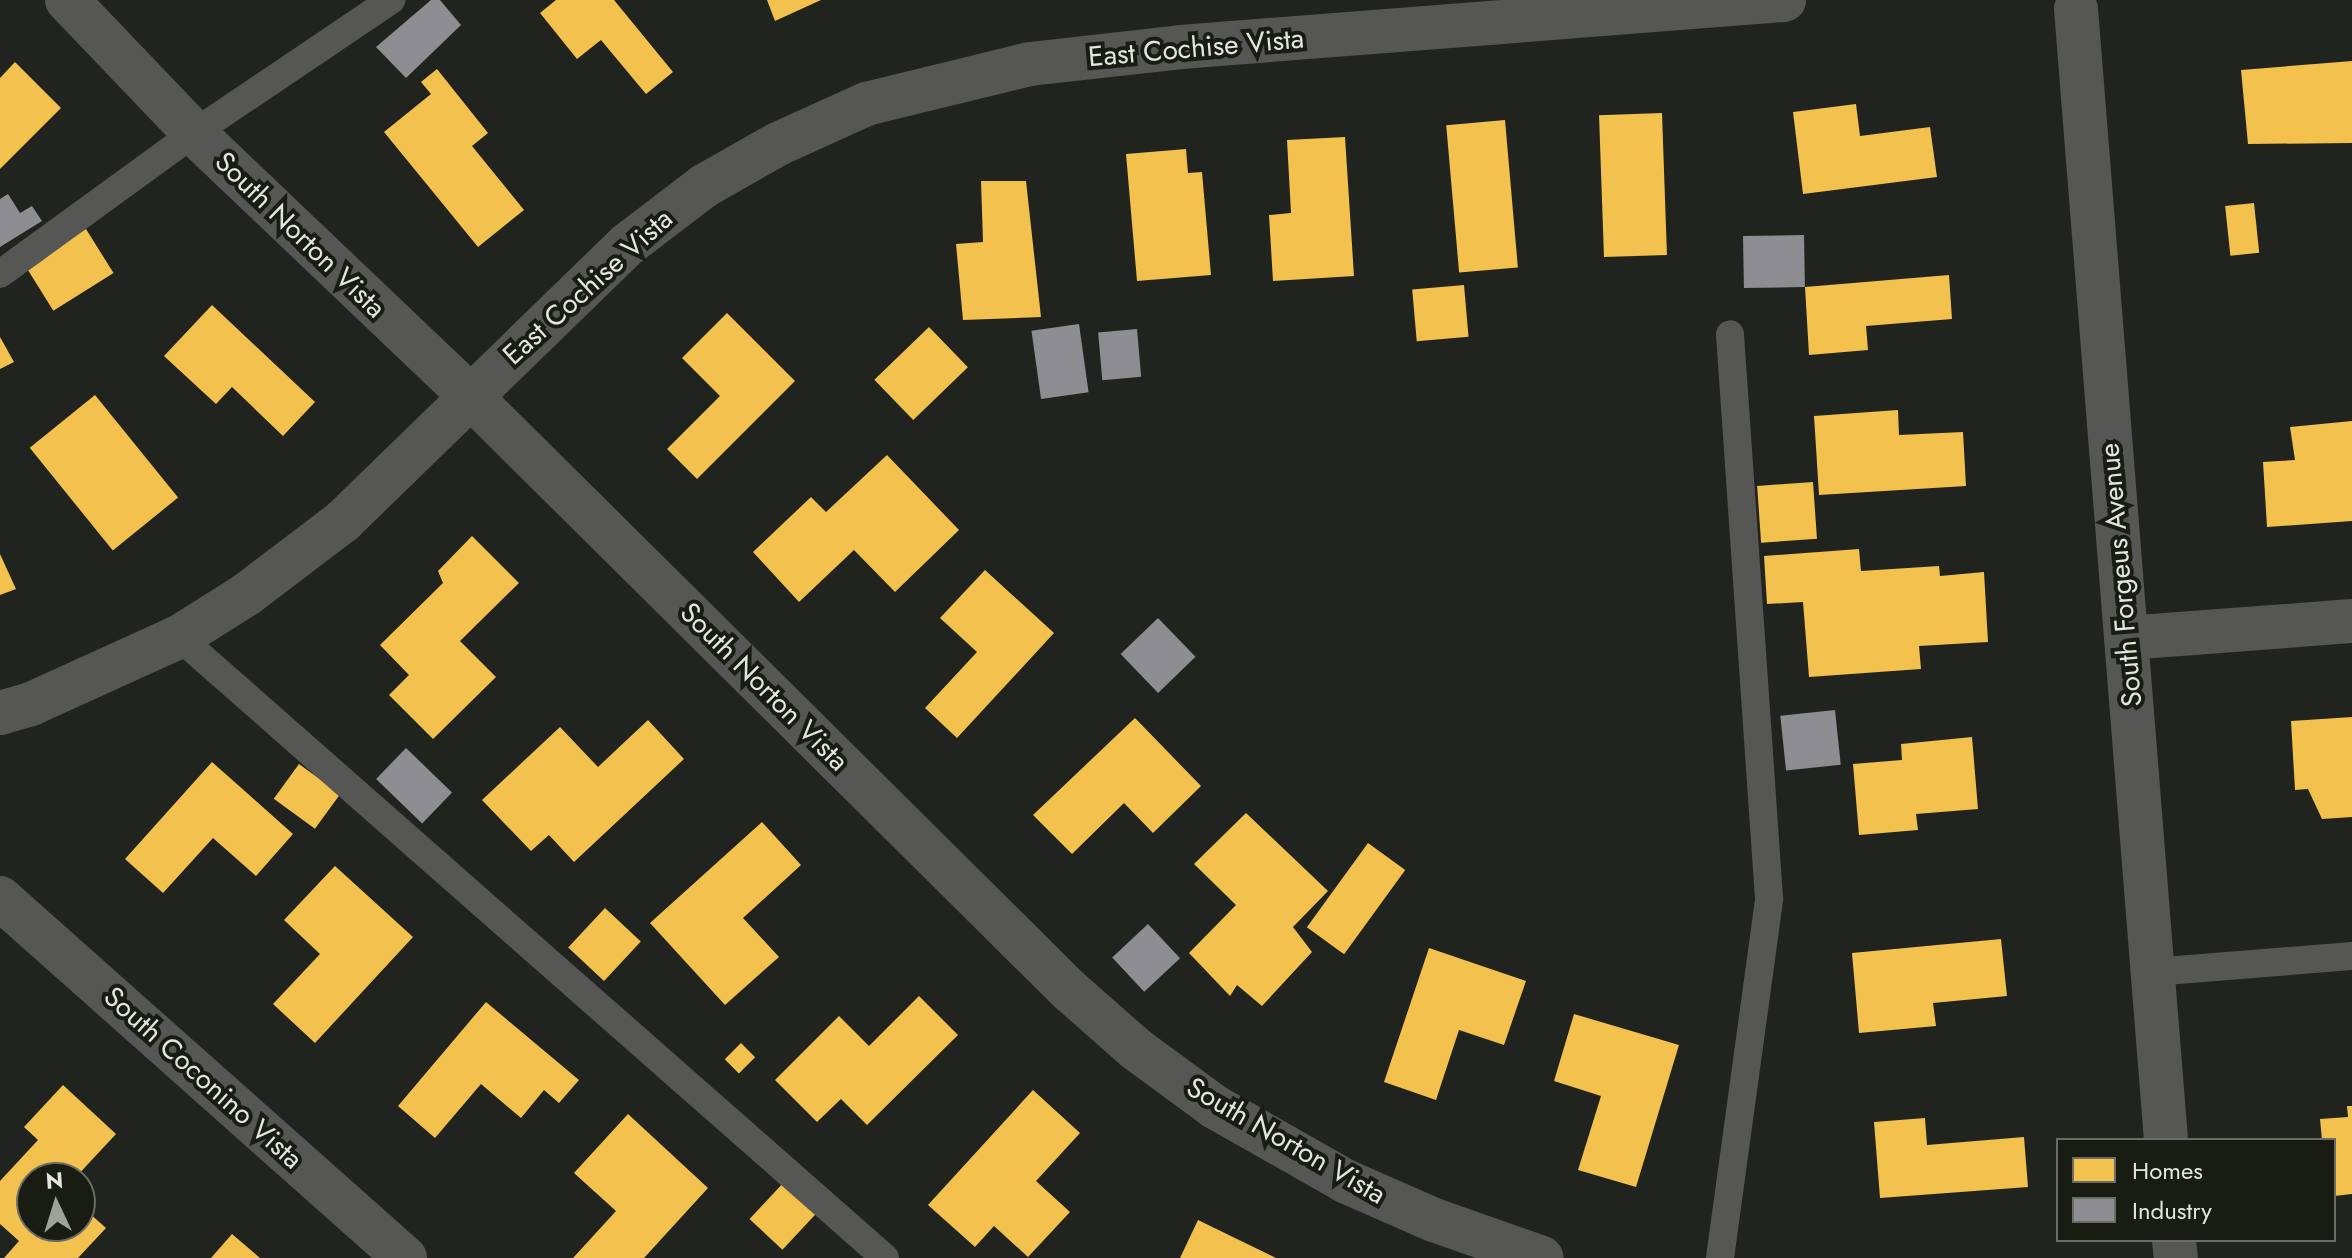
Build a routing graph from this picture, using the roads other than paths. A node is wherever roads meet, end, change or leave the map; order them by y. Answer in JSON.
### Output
{"nodes":[{"id":1,"x":67,"y":0,"type":"edge"},
{"id":2,"x":391,"y":0,"type":"edge"},
{"id":3,"x":1784,"y":0,"type":"edge"},
{"id":4,"x":2076,"y":3,"type":"edge"},
{"id":5,"x":194,"y":133,"type":"junction"},
{"id":6,"x":0,"y":274,"type":"edge"},
{"id":7,"x":1730,"y":334,"type":"dead end"},
{"id":8,"x":469,"y":395,"type":"junction"},
{"id":9,"x":2352,"y":621,"type":"edge"},
{"id":10,"x":179,"y":637,"type":"junction"},
{"id":11,"x":2126,"y":638,"type":"junction"},
{"id":12,"x":0,"y":713,"type":"edge"},
{"id":13,"x":0,"y":898,"type":"edge"},
{"id":14,"x":2352,"y":956,"type":"edge"},
{"id":15,"x":2153,"y":972,"type":"junction"},
{"id":16,"x":2166,"y":1138,"type":"edge"},
{"id":17,"x":405,"y":1258,"type":"edge"},
{"id":18,"x":885,"y":1258,"type":"edge"},
{"id":19,"x":1542,"y":1258,"type":"edge"},
{"id":20,"x":1720,"y":1258,"type":"edge"}],
"edges":[{"from":1,"to":5,"type":"street","name":"South Norton Vista"},
{"from":2,"to":5,"type":"lane"},
{"from":3,"to":8,"type":"street","name":"East Cochise Vista"},
{"from":4,"to":11,"type":"street","name":"South Forgeus Avenue"},
{"from":5,"to":6,"type":"lane"},
{"from":5,"to":8,"type":"street","name":"South Norton Vista"},
{"from":7,"to":20,"type":"lane"},
{"from":8,"to":10,"type":"street","name":"East Cochise Vista"},
{"from":8,"to":19,"type":"street","name":"South Norton Vista"},
{"from":9,"to":11,"type":"street"},
{"from":10,"to":12,"type":"street","name":"East Cochise Vista"},
{"from":10,"to":18,"type":"lane"},
{"from":11,"to":15,"type":"street","name":"South Forgeus Avenue"},
{"from":13,"to":17,"type":"street","name":"South Coconino Vista"},
{"from":14,"to":15,"type":"lane"},
{"from":15,"to":16,"type":"street","name":"South Forgeus Avenue"}]}
